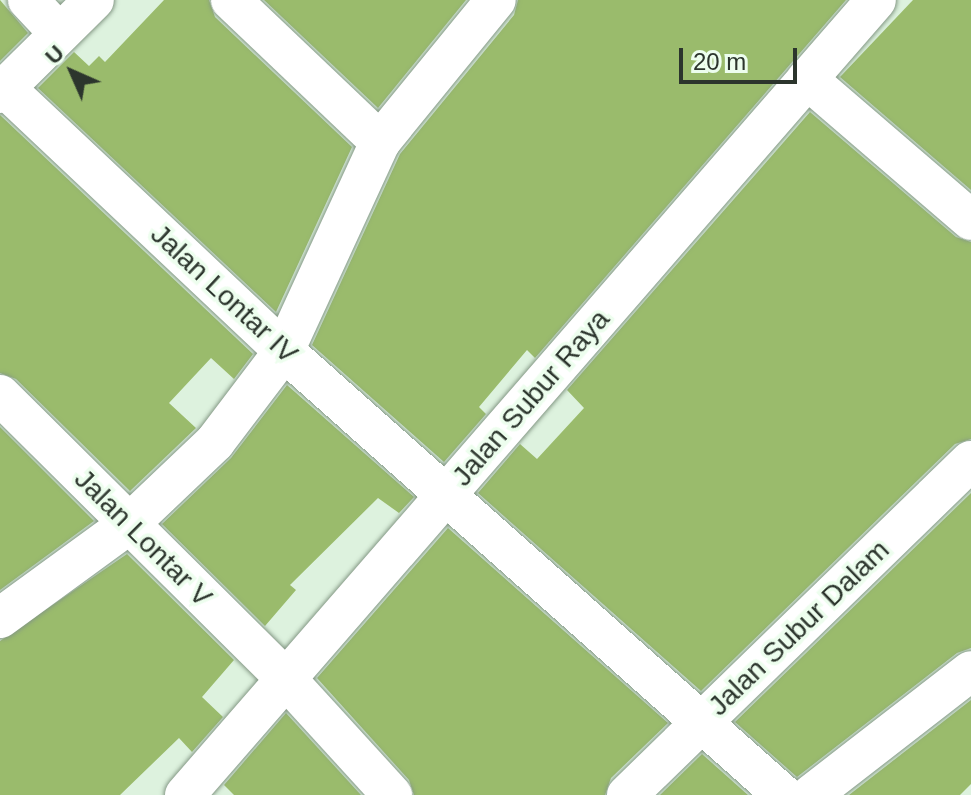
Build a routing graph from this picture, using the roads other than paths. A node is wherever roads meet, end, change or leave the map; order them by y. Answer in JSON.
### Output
{"nodes":[{"id":1,"x":28,"y":0,"type":"edge"},
{"id":2,"x":94,"y":0,"type":"edge"},
{"id":3,"x":231,"y":0,"type":"edge"},
{"id":4,"x":496,"y":0,"type":"edge"},
{"id":5,"x":876,"y":0,"type":"edge"},
{"id":6,"x":59,"y":33,"type":"junction"},
{"id":7,"x":807,"y":79,"type":"junction"},
{"id":8,"x":3,"y":90,"type":"edge"},
{"id":9,"x":380,"y":142,"type":"junction"},
{"id":10,"x":971,"y":220,"type":"edge"},
{"id":11,"x":284,"y":351,"type":"junction"},
{"id":12,"x":0,"y":395,"type":"edge"},
{"id":13,"x":971,"y":461,"type":"edge"},
{"id":14,"x":449,"y":493,"type":"junction"},
{"id":15,"x":129,"y":524,"type":"junction"},
{"id":16,"x":0,"y":618,"type":"edge"},
{"id":17,"x":971,"y":671,"type":"edge"},
{"id":18,"x":287,"y":680,"type":"junction"},
{"id":19,"x":704,"y":719,"type":"junction"},
{"id":20,"x":185,"y":795,"type":"edge"},
{"id":21,"x":392,"y":795,"type":"edge"},
{"id":22,"x":627,"y":795,"type":"edge"},
{"id":23,"x":783,"y":795,"type":"edge"},
{"id":24,"x":811,"y":795,"type":"edge"}],
"edges":[{"from":1,"to":6,"type":"street"},
{"from":2,"to":6,"type":"street"},
{"from":3,"to":9,"type":"street"},
{"from":4,"to":9,"type":"street"},
{"from":5,"to":7,"type":"street","name":"Jalan Subur Raya"},
{"from":6,"to":8,"type":"street"},
{"from":7,"to":10,"type":"street"},
{"from":7,"to":14,"type":"street","name":"Jalan Subur Raya"},
{"from":8,"to":11,"type":"street","name":"Jalan Lontar IV"},
{"from":9,"to":11,"type":"street"},
{"from":11,"to":14,"type":"street","name":"Jalan Lontar IV"},
{"from":11,"to":15,"type":"street"},
{"from":12,"to":15,"type":"street","name":"Jalan Lontar V"},
{"from":13,"to":19,"type":"street","name":"Jalan Subur Dalam"},
{"from":14,"to":18,"type":"street","name":"Jalan Subur Raya"},
{"from":14,"to":19,"type":"street","name":"Jalan Lontar IV"},
{"from":15,"to":16,"type":"street"},
{"from":15,"to":18,"type":"street","name":"Jalan Lontar V"},
{"from":17,"to":24,"type":"street"},
{"from":18,"to":20,"type":"street","name":"Jalan Subur Raya"},
{"from":18,"to":21,"type":"street","name":"Jalan Lontar V"},
{"from":19,"to":22,"type":"street","name":"Jalan Subur Dalam"},
{"from":19,"to":23,"type":"street","name":"Jalan Lontar IV"}]}
